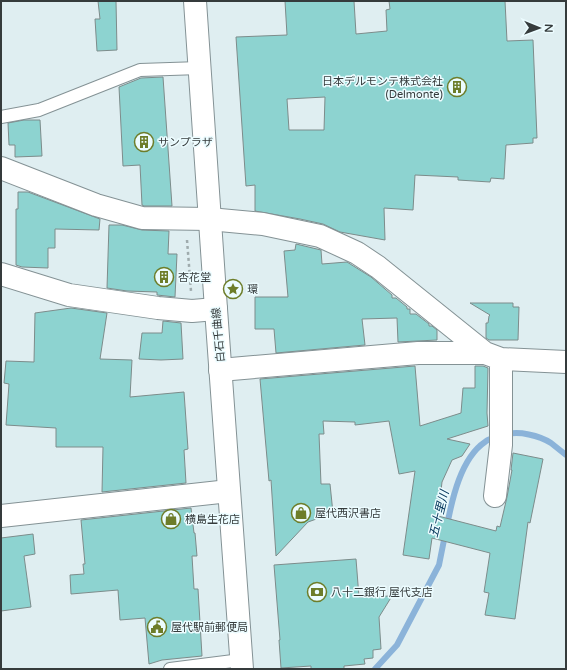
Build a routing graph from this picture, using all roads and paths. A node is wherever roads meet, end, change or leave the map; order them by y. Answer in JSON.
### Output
{"nodes":[{"id":1,"x":195,"y":1,"type":"edge"},
{"id":2,"x":200,"y":68,"type":"junction"},
{"id":3,"x":1,"y":117,"type":"edge"},
{"id":4,"x":1,"y":168,"type":"edge"},
{"id":5,"x":209,"y":219,"type":"junction"},
{"id":6,"x":187,"y":238,"type":"dead end"},
{"id":7,"x":1,"y":274,"type":"edge"},
{"id":8,"x":216,"y":309,"type":"junction"},
{"id":9,"x":192,"y":311,"type":"junction"},
{"id":10,"x":493,"y":356,"type":"junction"},
{"id":11,"x":566,"y":362,"type":"edge"},
{"id":12,"x":220,"y":370,"type":"junction"},
{"id":13,"x":229,"y":491,"type":"junction"},
{"id":14,"x":495,"y":496,"type":"dead end"},
{"id":15,"x":1,"y":516,"type":"edge"},
{"id":16,"x":241,"y":664,"type":"edge"},
{"id":17,"x":170,"y":669,"type":"edge"}],
"edges":[{"from":1,"to":2,"type":"street","name":"白石千曲線"},
{"from":2,"to":3,"type":"lane"},
{"from":2,"to":5,"type":"street","name":"白石千曲線"},
{"from":4,"to":5,"type":"street"},
{"from":5,"to":8,"type":"street","name":"白石千曲線"},
{"from":5,"to":10,"type":"street"},
{"from":6,"to":9,"type":"path"},
{"from":7,"to":9,"type":"street"},
{"from":8,"to":9,"type":"street"},
{"from":8,"to":12,"type":"street","name":"白石千曲線"},
{"from":10,"to":11,"type":"street"},
{"from":10,"to":12,"type":"street"},
{"from":10,"to":14,"type":"street"},
{"from":12,"to":13,"type":"street","name":"白石千曲線"},
{"from":13,"to":15,"type":"street"},
{"from":13,"to":16,"type":"street","name":"白石千曲線"},
{"from":16,"to":17,"type":"lane"}]}
